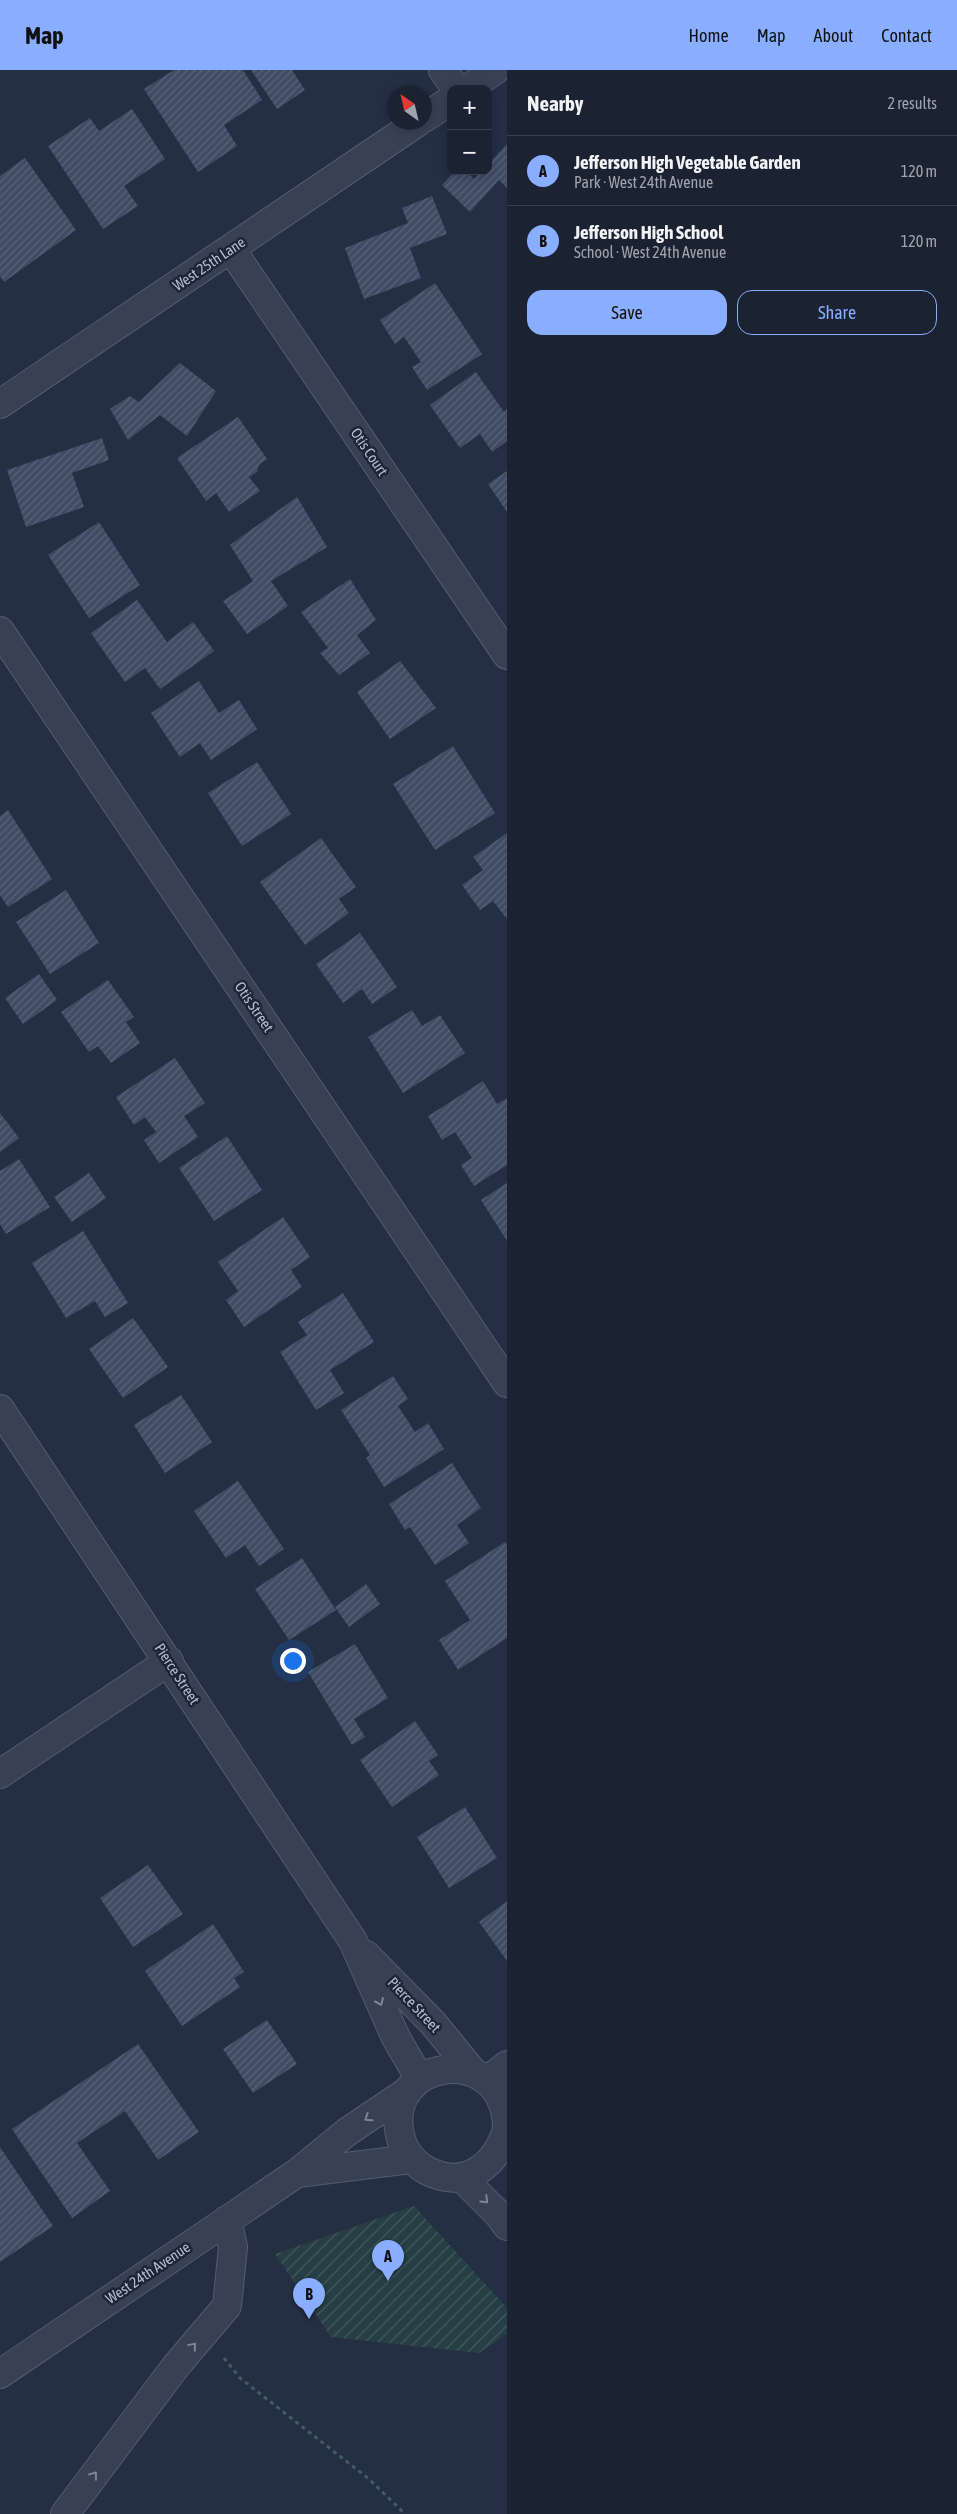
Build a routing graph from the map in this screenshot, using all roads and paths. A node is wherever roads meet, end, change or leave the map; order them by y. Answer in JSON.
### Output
{"nodes":[{"id":1,"x":443,"y":70,"type":"edge"},
{"id":2,"x":495,"y":70,"type":"edge"},
{"id":3,"x":453,"y":85,"type":"edge"},
{"id":4,"x":474,"y":85,"type":"edge"},
{"id":5,"x":447,"y":103,"type":"edge"},
{"id":6,"x":432,"y":113,"type":"edge"},
{"id":7,"x":406,"y":130,"type":"edge"},
{"id":8,"x":231,"y":249,"type":"junction"},
{"id":9,"x":0,"y":404,"type":"edge"},
{"id":10,"x":0,"y":631,"type":"edge"},
{"id":11,"x":507,"y":655,"type":"edge"},
{"id":12,"x":507,"y":1383,"type":"edge"},
{"id":13,"x":0,"y":1408,"type":"edge"},
{"id":14,"x":169,"y":1661,"type":"junction"},
{"id":15,"x":0,"y":1774,"type":"edge"},
{"id":16,"x":353,"y":1941,"type":"junction"},
{"id":17,"x":489,"y":2072,"type":"edge"},
{"id":18,"x":414,"y":2085,"type":"junction"},
{"id":19,"x":507,"y":2118,"type":"edge"},
{"id":20,"x":412,"y":2159,"type":"junction"},
{"id":21,"x":298,"y":2173,"type":"junction"},
{"id":22,"x":461,"y":2177,"type":"junction"},
{"id":23,"x":227,"y":2220,"type":"junction"},
{"id":24,"x":507,"y":2226,"type":"edge"},
{"id":25,"x":204,"y":2333,"type":"junction"},
{"id":26,"x":0,"y":2374,"type":"edge"},
{"id":27,"x":64,"y":2514,"type":"edge"},
{"id":28,"x":405,"y":2514,"type":"edge"}],
"edges":[{"from":1,"to":3,"type":"street"},
{"from":2,"to":4,"type":"street"},
{"from":5,"to":6,"type":"street"},
{"from":7,"to":8,"type":"street","name":"West 25th Lane"},
{"from":8,"to":9,"type":"street","name":"West 25th Lane"},
{"from":8,"to":11,"type":"street","name":"Otis Court"},
{"from":10,"to":12,"type":"street","name":"Otis Street"},
{"from":13,"to":14,"type":"street","name":"Pierce Street"},
{"from":14,"to":15,"type":"street"},
{"from":14,"to":16,"type":"street","name":"Pierce Street"},
{"from":16,"to":17,"type":"street","name":"Pierce Street"},
{"from":16,"to":18,"type":"street","name":"Pierce Street","one_way":true},
{"from":17,"to":18,"type":"street"},
{"from":17,"to":19,"type":"street"},
{"from":18,"to":20,"type":"street"},
{"from":18,"to":21,"type":"street","name":"West 24th Avenue","one_way":true},
{"from":19,"to":22,"type":"street"},
{"from":20,"to":21,"type":"street","name":"West 24th Avenue"},
{"from":20,"to":22,"type":"street"},
{"from":21,"to":23,"type":"street","name":"West 24th Avenue"},
{"from":22,"to":24,"type":"street","one_way":true},
{"from":23,"to":25,"type":"street"},
{"from":23,"to":26,"type":"street","name":"West 24th Avenue"},
{"from":27,"to":25,"type":"street","one_way":true},
{"from":25,"to":28,"type":"path"}]}
